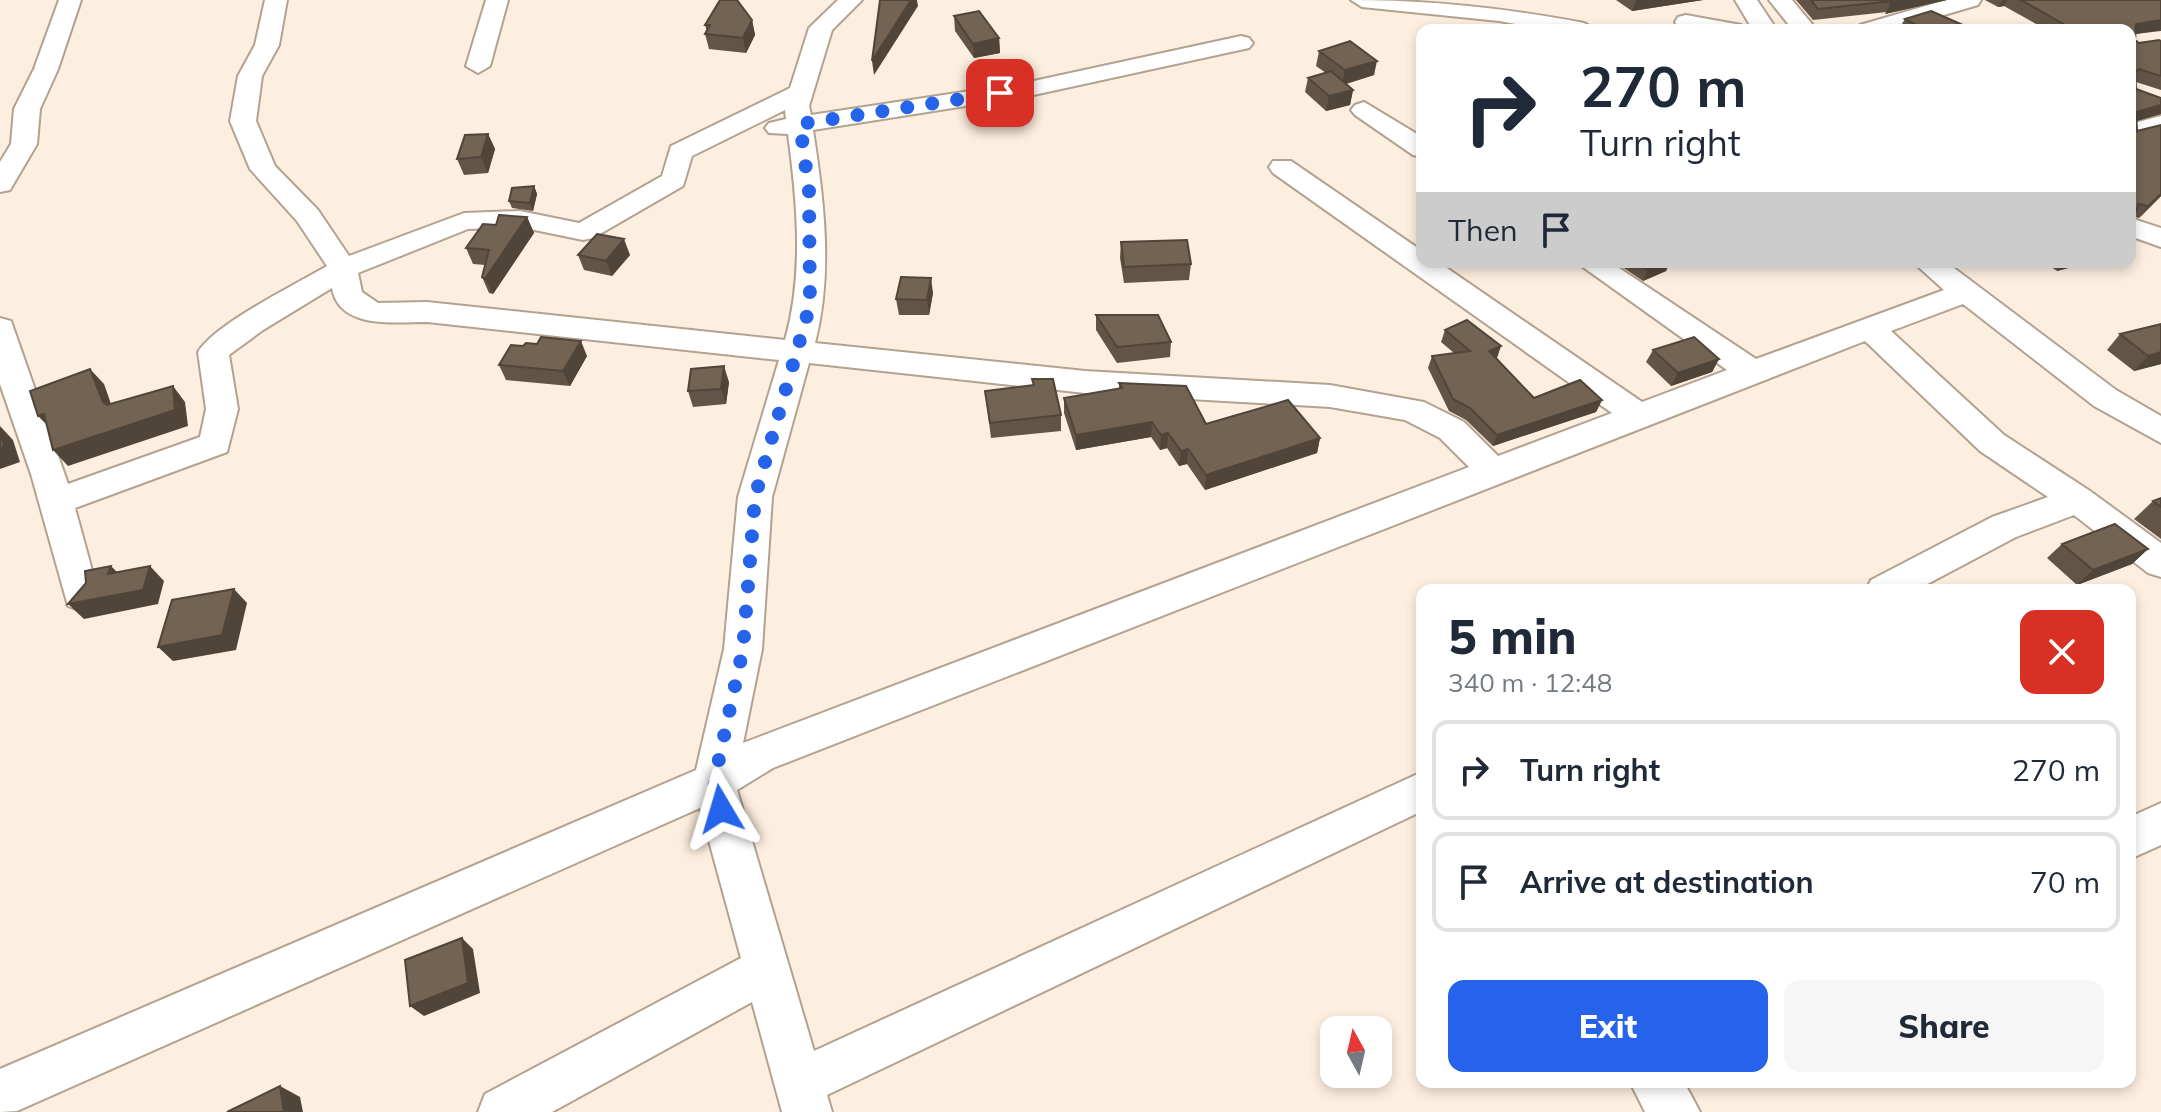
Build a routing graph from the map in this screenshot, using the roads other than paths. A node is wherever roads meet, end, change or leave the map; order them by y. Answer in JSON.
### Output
{"nodes":[{"id":1,"x":70,"y":0,"type":"edge"},
{"id":2,"x":276,"y":0,"type":"edge"},
{"id":3,"x":497,"y":0,"type":"edge"},
{"id":4,"x":851,"y":0,"type":"edge"},
{"id":5,"x":1362,"y":0,"type":"edge"},
{"id":6,"x":1746,"y":0,"type":"edge"},
{"id":7,"x":1780,"y":0,"type":"edge"},
{"id":8,"x":1970,"y":0,"type":"edge"},
{"id":9,"x":1885,"y":5,"type":"edge"},
{"id":10,"x":1910,"y":15,"type":"junction"},
{"id":11,"x":1686,"y":22,"type":"dead end"},
{"id":12,"x":1517,"y":23,"type":"edge"},
{"id":13,"x":1698,"y":24,"type":"edge"},
{"id":14,"x":1761,"y":24,"type":"edge"},
{"id":15,"x":1800,"y":24,"type":"edge"},
{"id":16,"x":1885,"y":24,"type":"edge"},
{"id":17,"x":1936,"y":24,"type":"edge"},
{"id":18,"x":1241,"y":43,"type":"dead end"},
{"id":19,"x":478,"y":66,"type":"dead end"},
{"id":20,"x":801,"y":108,"type":"junction"},
{"id":21,"x":1364,"y":110,"type":"dead end"},
{"id":22,"x":2161,"y":124,"type":"edge"},
{"id":23,"x":2136,"y":130,"type":"edge"},
{"id":24,"x":1416,"y":145,"type":"edge"},
{"id":25,"x":1282,"y":167,"type":"dead end"},
{"id":26,"x":0,"y":184,"type":"edge"},
{"id":27,"x":2136,"y":228,"type":"edge"},
{"id":28,"x":2161,"y":238,"type":"edge"},
{"id":29,"x":1416,"y":260,"type":"edge"},
{"id":30,"x":1427,"y":268,"type":"edge"},
{"id":31,"x":1599,"y":268,"type":"edge"},
{"id":32,"x":1935,"y":268,"type":"edge"},
{"id":33,"x":343,"y":269,"type":"junction"},
{"id":34,"x":1966,"y":292,"type":"junction"},
{"id":35,"x":1869,"y":327,"type":"junction"},
{"id":36,"x":0,"y":328,"type":"edge"},
{"id":37,"x":797,"y":351,"type":"junction"},
{"id":38,"x":1753,"y":372,"type":"junction"},
{"id":39,"x":8,"y":388,"type":"edge"},
{"id":40,"x":2161,"y":402,"type":"edge"},
{"id":41,"x":2127,"y":411,"type":"junction"},
{"id":42,"x":1638,"y":415,"type":"junction"},
{"id":43,"x":2161,"y":431,"type":"edge"},
{"id":44,"x":1492,"y":470,"type":"junction"},
{"id":45,"x":2078,"y":500,"type":"junction"},
{"id":46,"x":55,"y":502,"type":"junction"},
{"id":47,"x":2161,"y":563,"type":"edge"},
{"id":48,"x":1895,"y":584,"type":"edge"},
{"id":49,"x":81,"y":596,"type":"edge"},
{"id":50,"x":714,"y":782,"type":"junction"},
{"id":51,"x":1416,"y":794,"type":"edge"},
{"id":52,"x":2161,"y":823,"type":"edge"},
{"id":53,"x":2136,"y":836,"type":"edge"},
{"id":54,"x":766,"y":969,"type":"junction"},
{"id":55,"x":0,"y":1094,"type":"edge"},
{"id":56,"x":802,"y":1098,"type":"edge"},
{"id":57,"x":503,"y":1112,"type":"edge"}],
"edges":[{"from":1,"to":26,"type":"street"},
{"from":2,"to":33,"type":"street"},
{"from":3,"to":19,"type":"street"},
{"from":4,"to":20,"type":"street"},
{"from":5,"to":12,"type":"street"},
{"from":6,"to":14,"type":"street"},
{"from":7,"to":15,"type":"street"},
{"from":8,"to":10,"type":"street"},
{"from":9,"to":10,"type":"street"},
{"from":10,"to":16,"type":"street"},
{"from":10,"to":17,"type":"street"},
{"from":11,"to":13,"type":"street"},
{"from":18,"to":20,"type":"street"},
{"from":20,"to":33,"type":"street"},
{"from":20,"to":37,"type":"street"},
{"from":21,"to":24,"type":"street"},
{"from":22,"to":23,"type":"street"},
{"from":25,"to":29,"type":"street"},
{"from":27,"to":28,"type":"street"},
{"from":30,"to":42,"type":"street"},
{"from":31,"to":38,"type":"street"},
{"from":32,"to":34,"type":"street"},
{"from":33,"to":37,"type":"street"},
{"from":33,"to":46,"type":"street"},
{"from":34,"to":35,"type":"street"},
{"from":34,"to":41,"type":"street"},
{"from":35,"to":38,"type":"street"},
{"from":35,"to":45,"type":"street"},
{"from":36,"to":39,"type":"street"},
{"from":37,"to":44,"type":"street"},
{"from":37,"to":50,"type":"street"},
{"from":38,"to":42,"type":"street"},
{"from":39,"to":46,"type":"street"},
{"from":40,"to":41,"type":"street"},
{"from":41,"to":43,"type":"street"},
{"from":42,"to":44,"type":"street"},
{"from":44,"to":50,"type":"street"},
{"from":45,"to":47,"type":"street"},
{"from":45,"to":48,"type":"street"},
{"from":46,"to":49,"type":"street"},
{"from":50,"to":54,"type":"street"},
{"from":50,"to":55,"type":"street"},
{"from":51,"to":56,"type":"street"},
{"from":52,"to":53,"type":"street"},
{"from":54,"to":56,"type":"street"},
{"from":54,"to":57,"type":"street"}]}
